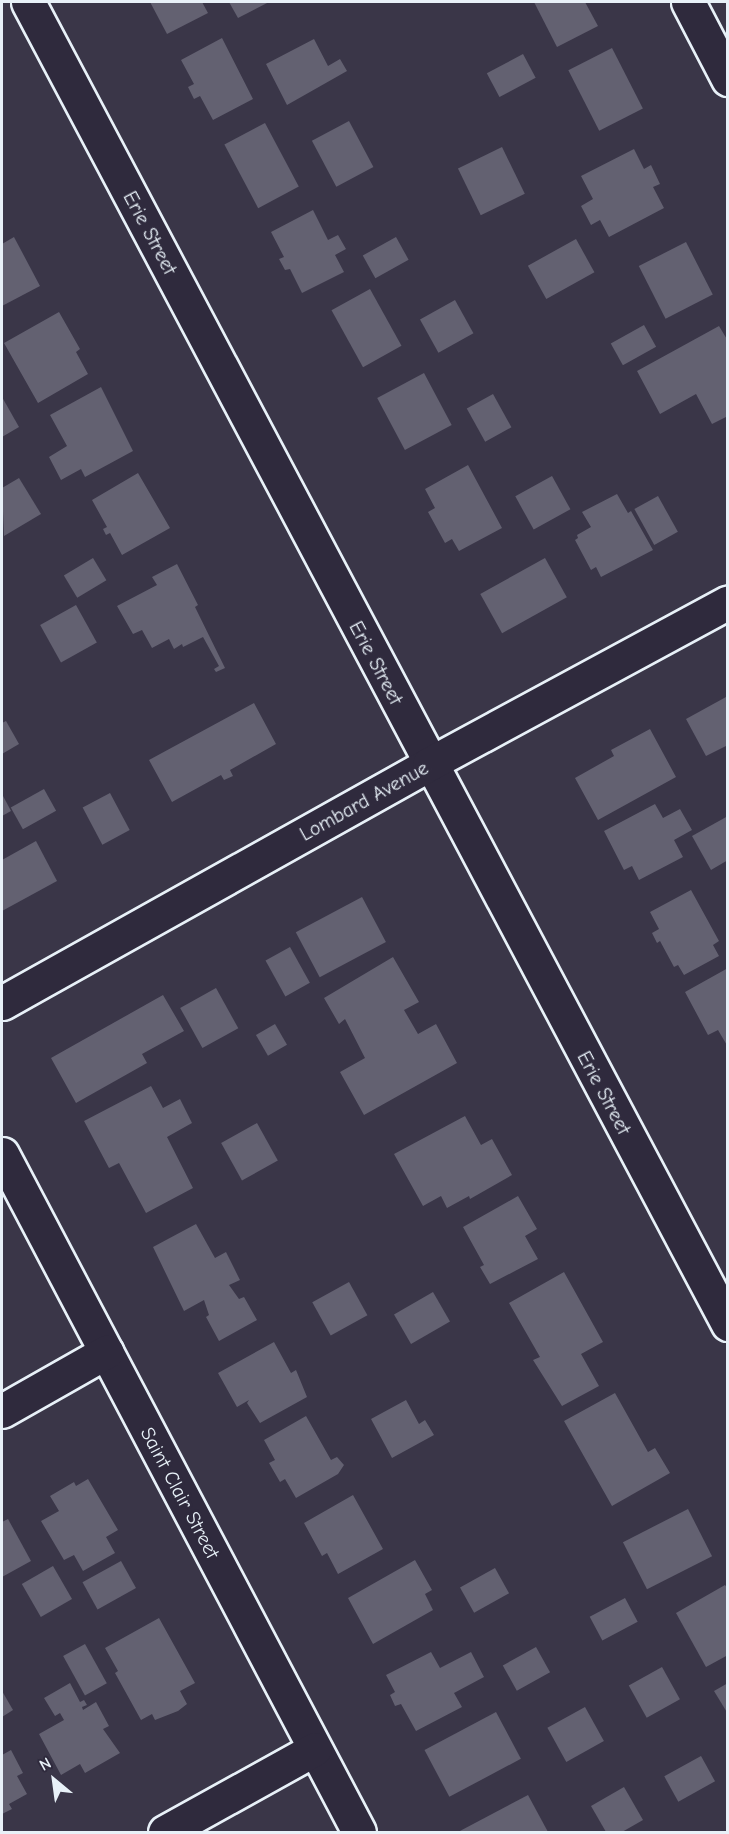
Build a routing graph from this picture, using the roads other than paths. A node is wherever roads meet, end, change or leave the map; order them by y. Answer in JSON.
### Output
{"nodes":[{"id":1,"x":28,"y":2,"type":"edge"},
{"id":2,"x":688,"y":2,"type":"edge"},
{"id":3,"x":728,"y":79,"type":"edge"},
{"id":4,"x":728,"y":602,"type":"edge"},
{"id":5,"x":429,"y":764,"type":"junction"},
{"id":6,"x":2,"y":1003,"type":"edge"},
{"id":7,"x":2,"y":1154,"type":"edge"},
{"id":8,"x":728,"y":1324,"type":"edge"},
{"id":9,"x":106,"y":1353,"type":"junction"},
{"id":10,"x":2,"y":1411,"type":"edge"},
{"id":11,"x":315,"y":1749,"type":"junction"},
{"id":12,"x":165,"y":1833,"type":"edge"},
{"id":13,"x":359,"y":1833,"type":"edge"}],
"edges":[{"from":1,"to":5,"type":"street","name":"Erie Street"},
{"from":2,"to":3,"type":"street"},
{"from":4,"to":5,"type":"street","name":"Lombard Avenue"},
{"from":5,"to":6,"type":"street","name":"Lombard Avenue"},
{"from":5,"to":8,"type":"street","name":"Erie Street"},
{"from":7,"to":9,"type":"street","name":"Saint Clair Street"},
{"from":9,"to":10,"type":"street"},
{"from":9,"to":11,"type":"street","name":"Saint Clair Street"},
{"from":11,"to":12,"type":"street"},
{"from":11,"to":13,"type":"street","name":"Saint Clair Street"}]}
